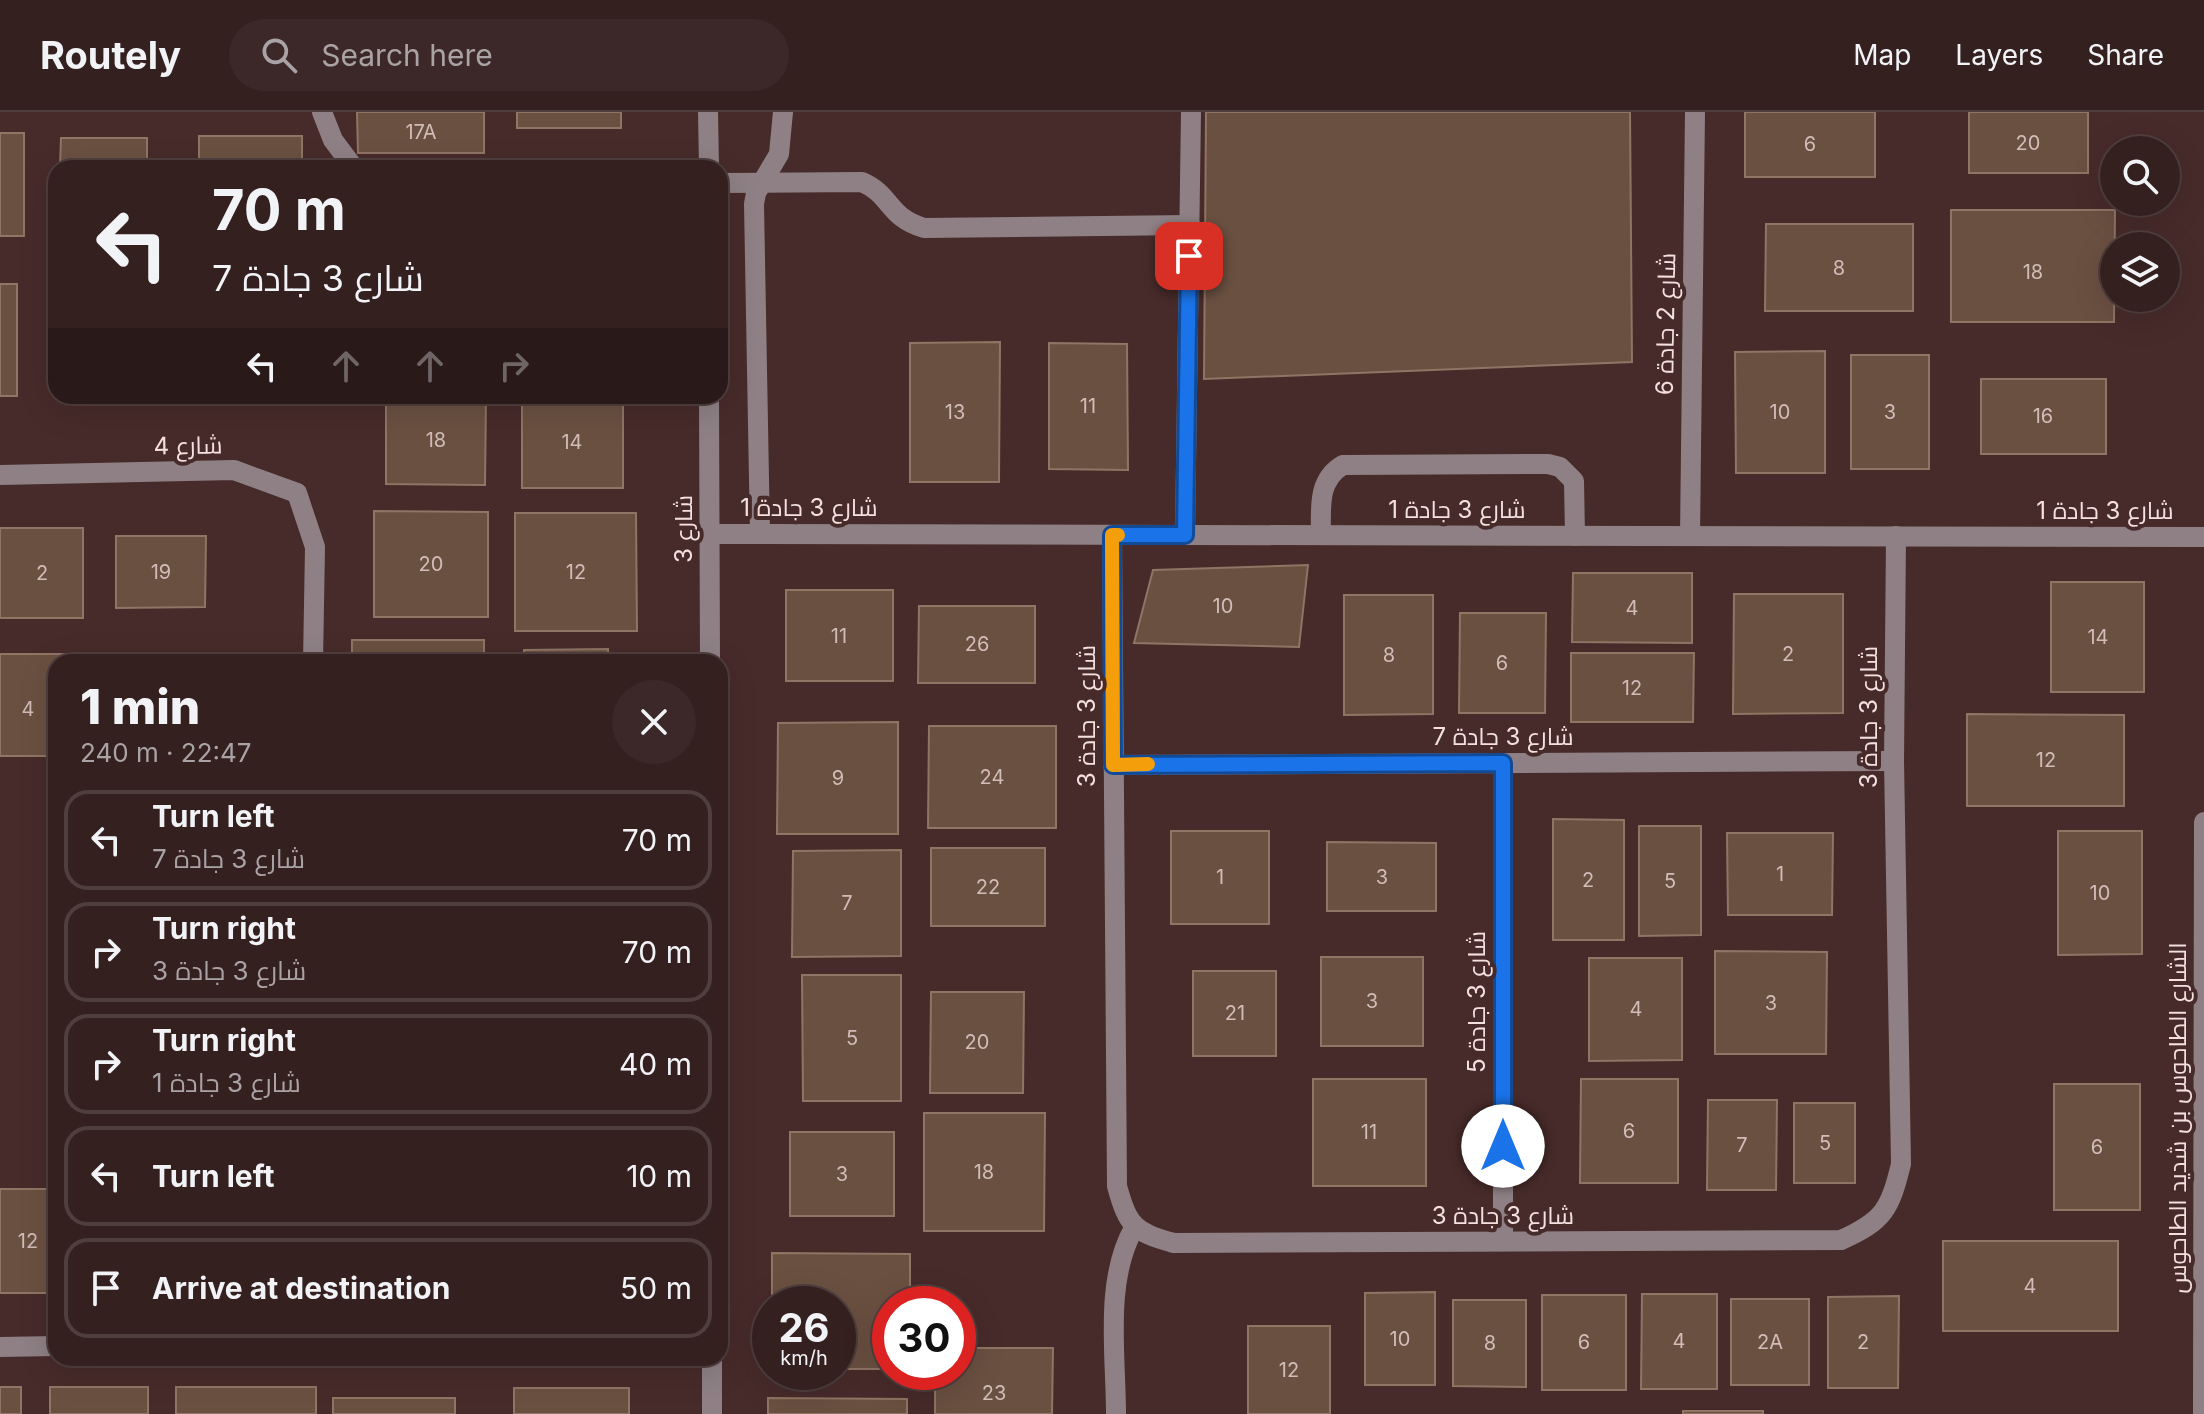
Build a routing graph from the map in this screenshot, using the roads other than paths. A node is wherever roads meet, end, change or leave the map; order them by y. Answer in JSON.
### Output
{"nodes":[{"id":1,"x":322,"y":112,"type":"edge"},
{"id":2,"x":708,"y":112,"type":"edge"},
{"id":3,"x":783,"y":112,"type":"edge"},
{"id":4,"x":1191,"y":112,"type":"edge"},
{"id":5,"x":1695,"y":112,"type":"edge"},
{"id":6,"x":348,"y":160,"type":"edge"},
{"id":7,"x":709,"y":160,"type":"edge"},
{"id":8,"x":763,"y":180,"type":"junction"},
{"id":9,"x":728,"y":182,"type":"edge"},
{"id":10,"x":1190,"y":225,"type":"junction"},
{"id":11,"x":709,"y":404,"type":"edge"},
{"id":12,"x":0,"y":475,"type":"edge"},
{"id":13,"x":710,"y":534,"type":"junction"},
{"id":14,"x":760,"y":534,"type":"junction"},
{"id":15,"x":1112,"y":535,"type":"junction"},
{"id":16,"x":1185,"y":535,"type":"junction"},
{"id":17,"x":1321,"y":535,"type":"junction"},
{"id":18,"x":1575,"y":536,"type":"junction"},
{"id":19,"x":1690,"y":536,"type":"junction"},
{"id":20,"x":1896,"y":536,"type":"junction"},
{"id":21,"x":2204,"y":537,"type":"edge"},
{"id":22,"x":313,"y":654,"type":"edge"},
{"id":23,"x":710,"y":654,"type":"edge"},
{"id":24,"x":1894,"y":761,"type":"junction"},
{"id":25,"x":1503,"y":763,"type":"junction"},
{"id":26,"x":1113,"y":765,"type":"junction"},
{"id":27,"x":2204,"y":822,"type":"edge"},
{"id":28,"x":1134,"y":1228,"type":"junction"},
{"id":29,"x":1503,"y":1241,"type":"junction"},
{"id":30,"x":2204,"y":1318,"type":"edge"},
{"id":31,"x":48,"y":1346,"type":"edge"},
{"id":32,"x":0,"y":1347,"type":"edge"},
{"id":33,"x":712,"y":1366,"type":"edge"},
{"id":34,"x":712,"y":1414,"type":"edge"},
{"id":35,"x":1116,"y":1414,"type":"edge"},
{"id":36,"x":2203,"y":1414,"type":"edge"}],
"edges":[{"from":1,"to":6,"type":"street"},
{"from":2,"to":7,"type":"street"},
{"from":3,"to":8,"type":"street"},
{"from":4,"to":10,"type":"street"},
{"from":5,"to":19,"type":"street","name":"شارع 2 جادة 6"},
{"from":8,"to":9,"type":"street"},
{"from":8,"to":10,"type":"street"},
{"from":8,"to":14,"type":"street"},
{"from":10,"to":16,"type":"street"},
{"from":11,"to":13,"type":"street","name":"شارع 3"},
{"from":12,"to":22,"type":"street","name":"شارع 4"},
{"from":13,"to":14,"type":"street","name":"شارع 3 جادة 1"},
{"from":13,"to":23,"type":"street","name":"شارع 3"},
{"from":14,"to":15,"type":"street","name":"شارع 3 جادة 1"},
{"from":15,"to":16,"type":"street","name":"شارع 3 جادة 1"},
{"from":15,"to":26,"type":"street","name":"شارع 3 جادة 3"},
{"from":16,"to":17,"type":"street","name":"شارع 3 جادة 1"},
{"from":17,"to":18,"type":"street","name":"شارع 3 جادة 1"},
{"from":17,"to":18,"type":"street"},
{"from":18,"to":19,"type":"street","name":"شارع 3 جادة 1"},
{"from":19,"to":20,"type":"street","name":"شارع 3 جادة 1"},
{"from":20,"to":21,"type":"street","name":"شارع 3 جادة 1"},
{"from":20,"to":24,"type":"street","name":"شارع 3 جادة 3"},
{"from":24,"to":25,"type":"street","name":"شارع 3 جادة 7"},
{"from":24,"to":29,"type":"street","name":"شارع 3 جادة 3"},
{"from":25,"to":26,"type":"street","name":"شارع 3 جادة 7"},
{"from":25,"to":29,"type":"street","name":"شارع 3 جادة 5"},
{"from":26,"to":28,"type":"street","name":"شارع 3 جادة 3"},
{"from":27,"to":30,"type":"street","name":"الشارع الطاحوس بن شديد الطاحوس"},
{"from":28,"to":29,"type":"street","name":"شارع 3 جادة 3"},
{"from":28,"to":35,"type":"street"},
{"from":30,"to":36,"type":"street","name":"الشارع الطاحوس بن شديد الطاحوس"},
{"from":31,"to":32,"type":"street"},
{"from":33,"to":34,"type":"street"}]}
